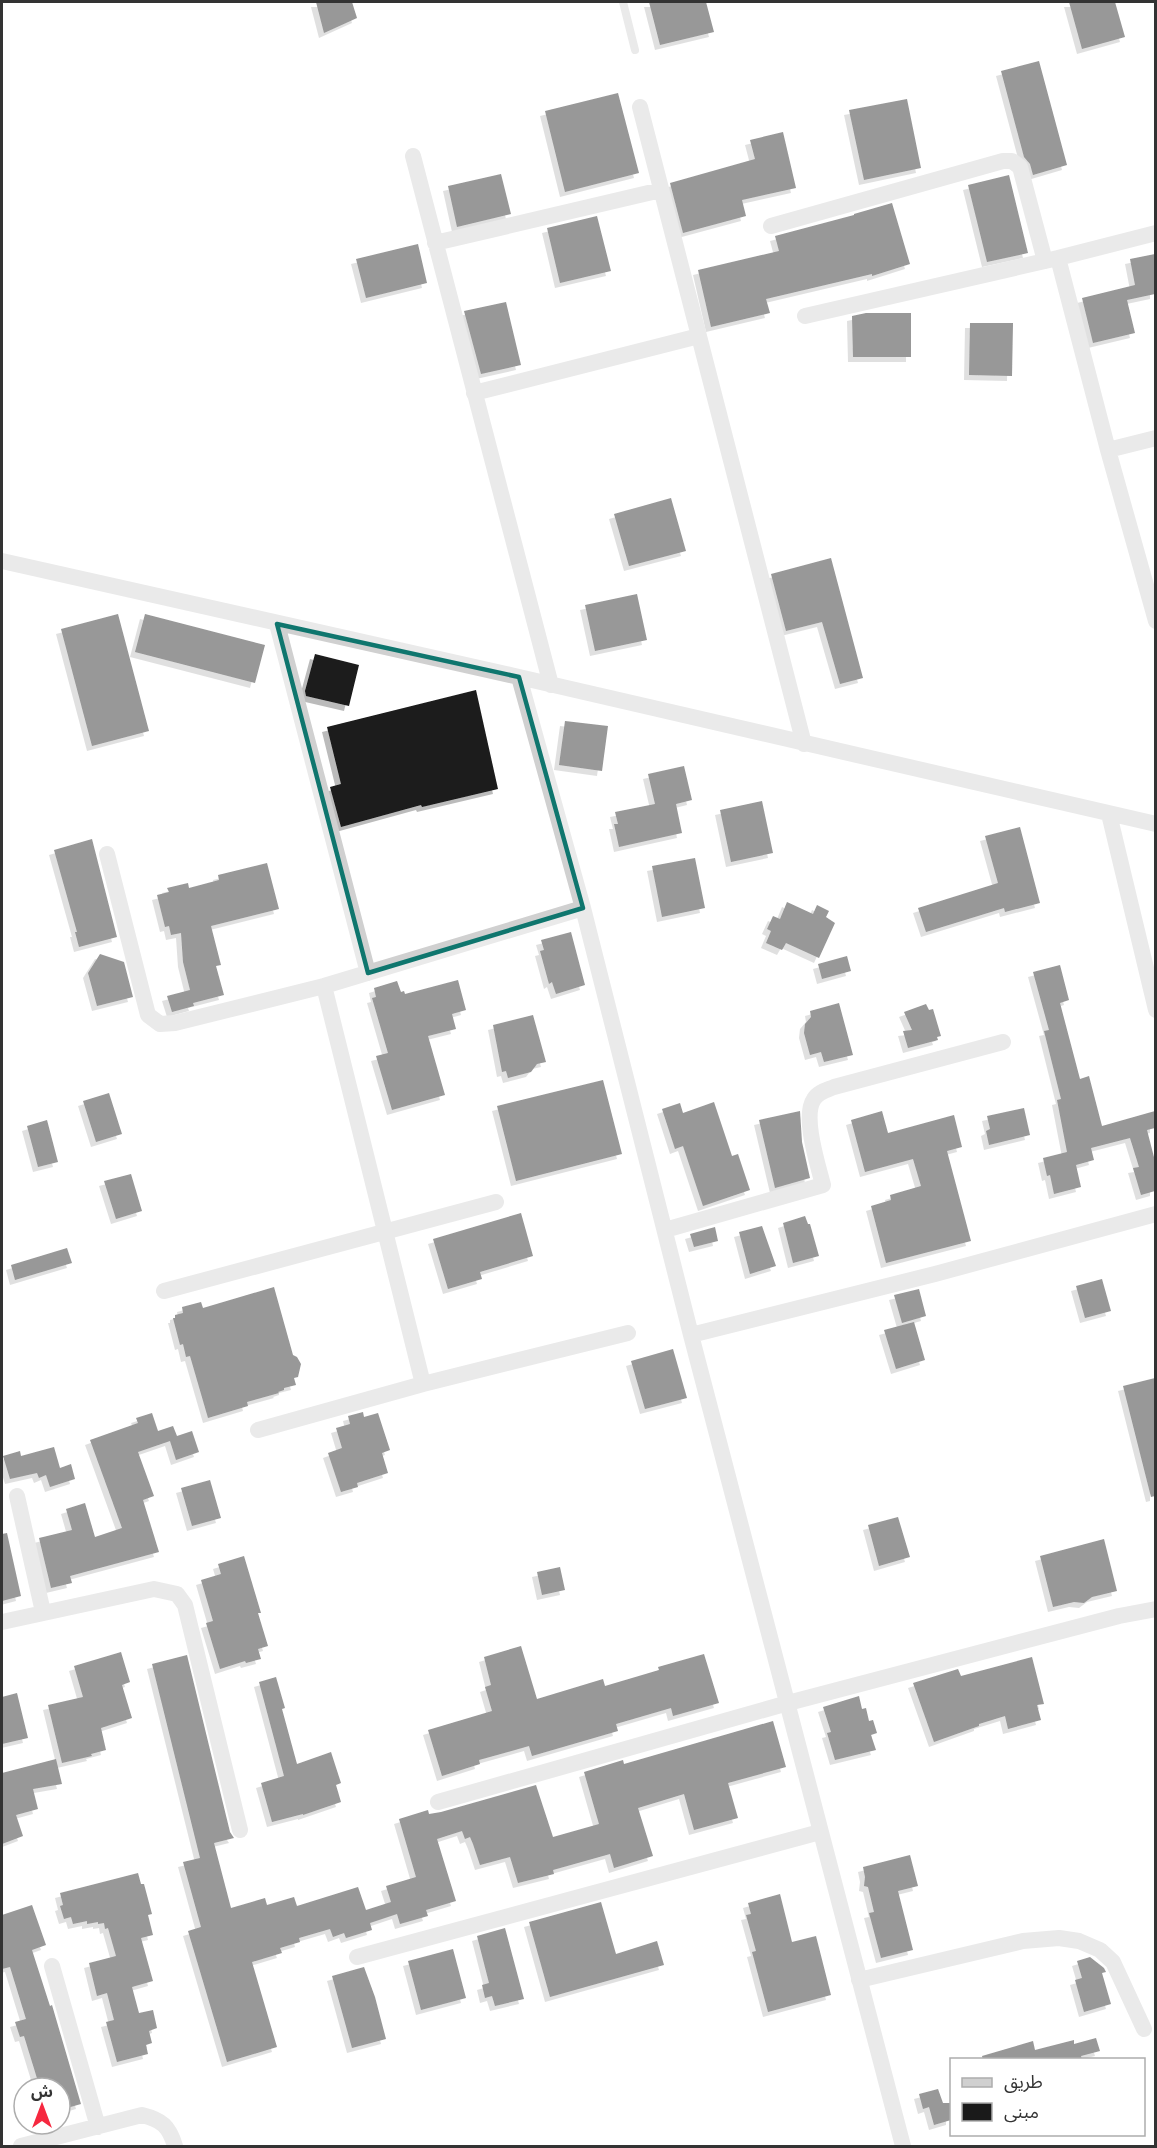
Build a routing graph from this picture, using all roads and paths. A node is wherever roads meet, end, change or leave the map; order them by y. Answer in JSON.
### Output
{"nodes":[{"id":1,"x":623,"y":2,"type":"edge"},
{"id":2,"x":634,"y":50,"type":"dead end"},
{"id":3,"x":640,"y":107,"type":"dead end"},
{"id":4,"x":413,"y":156,"type":"dead end"},
{"id":5,"x":661,"y":190,"type":"junction"},
{"id":6,"x":771,"y":226,"type":"dead end"},
{"id":7,"x":1155,"y":233,"type":"edge"},
{"id":8,"x":435,"y":243,"type":"junction"},
{"id":9,"x":1052,"y":260,"type":"junction"},
{"id":10,"x":805,"y":316,"type":"dead end"},
{"id":11,"x":699,"y":336,"type":"junction"},
{"id":12,"x":474,"y":393,"type":"junction"},
{"id":13,"x":1155,"y":438,"type":"edge"},
{"id":14,"x":1108,"y":450,"type":"junction"},
{"id":15,"x":2,"y":561,"type":"edge"},
{"id":16,"x":1155,"y":621,"type":"edge"},
{"id":17,"x":278,"y":624,"type":"junction"},
{"id":18,"x":519,"y":677,"type":"junction"},
{"id":19,"x":551,"y":685,"type":"junction"},
{"id":20,"x":804,"y":744,"type":"junction"},
{"id":21,"x":1109,"y":814,"type":"junction"},
{"id":22,"x":1155,"y":824,"type":"edge"},
{"id":23,"x":107,"y":854,"type":"dead end"},
{"id":24,"x":583,"y":908,"type":"junction"},
{"id":25,"x":368,"y":973,"type":"junction"},
{"id":26,"x":324,"y":986,"type":"junction"},
{"id":27,"x":1155,"y":1010,"type":"edge"},
{"id":28,"x":1003,"y":1042,"type":"dead end"},
{"id":29,"x":496,"y":1202,"type":"dead end"},
{"id":30,"x":1155,"y":1214,"type":"edge"},
{"id":31,"x":665,"y":1230,"type":"junction"},
{"id":32,"x":386,"y":1233,"type":"junction"},
{"id":33,"x":164,"y":1292,"type":"dead end"},
{"id":34,"x":628,"y":1333,"type":"dead end"},
{"id":35,"x":691,"y":1335,"type":"junction"},
{"id":36,"x":423,"y":1384,"type":"junction"},
{"id":37,"x":258,"y":1430,"type":"dead end"},
{"id":38,"x":17,"y":1496,"type":"dead end"},
{"id":39,"x":1155,"y":1609,"type":"edge"},
{"id":40,"x":43,"y":1612,"type":"junction"},
{"id":41,"x":2,"y":1622,"type":"edge"},
{"id":42,"x":788,"y":1703,"type":"junction"},
{"id":43,"x":438,"y":1802,"type":"dead end"},
{"id":44,"x":240,"y":1830,"type":"dead end"},
{"id":45,"x":820,"y":1832,"type":"junction"},
{"id":46,"x":357,"y":1957,"type":"dead end"},
{"id":47,"x":52,"y":1966,"type":"dead end"},
{"id":48,"x":859,"y":1980,"type":"junction"},
{"id":49,"x":1144,"y":2029,"type":"dead end"},
{"id":50,"x":98,"y":2127,"type":"junction"},
{"id":51,"x":21,"y":2146,"type":"edge"},
{"id":52,"x":175,"y":2146,"type":"edge"},
{"id":53,"x":903,"y":2146,"type":"edge"}],
"edges":[{"from":1,"to":2,"type":"lane"},
{"from":3,"to":5,"type":"street"},
{"from":4,"to":8,"type":"street"},
{"from":5,"to":8,"type":"street"},
{"from":5,"to":11,"type":"street"},
{"from":6,"to":9,"type":"street"},
{"from":7,"to":9,"type":"street"},
{"from":8,"to":12,"type":"street"},
{"from":9,"to":10,"type":"street"},
{"from":9,"to":14,"type":"street"},
{"from":11,"to":12,"type":"street"},
{"from":11,"to":20,"type":"street"},
{"from":12,"to":19,"type":"street"},
{"from":13,"to":14,"type":"street"},
{"from":14,"to":16,"type":"street"},
{"from":15,"to":17,"type":"street"},
{"from":17,"to":18,"type":"street"},
{"from":17,"to":25,"type":"street"},
{"from":18,"to":19,"type":"street"},
{"from":18,"to":24,"type":"street"},
{"from":19,"to":20,"type":"street"},
{"from":20,"to":21,"type":"street"},
{"from":21,"to":22,"type":"street"},
{"from":21,"to":27,"type":"street"},
{"from":23,"to":26,"type":"street"},
{"from":24,"to":25,"type":"street"},
{"from":24,"to":31,"type":"street"},
{"from":25,"to":26,"type":"street"},
{"from":26,"to":32,"type":"street"},
{"from":28,"to":31,"type":"street"},
{"from":29,"to":32,"type":"street"},
{"from":30,"to":35,"type":"street"},
{"from":31,"to":35,"type":"street"},
{"from":32,"to":33,"type":"street"},
{"from":32,"to":36,"type":"street"},
{"from":34,"to":36,"type":"street"},
{"from":35,"to":42,"type":"street"},
{"from":36,"to":37,"type":"street"},
{"from":38,"to":40,"type":"street"},
{"from":39,"to":42,"type":"street"},
{"from":40,"to":41,"type":"street"},
{"from":40,"to":44,"type":"street"},
{"from":42,"to":43,"type":"street"},
{"from":42,"to":45,"type":"street"},
{"from":45,"to":46,"type":"street"},
{"from":45,"to":48,"type":"street"},
{"from":47,"to":50,"type":"street"},
{"from":48,"to":49,"type":"street"},
{"from":48,"to":53,"type":"street"},
{"from":50,"to":51,"type":"street"},
{"from":50,"to":52,"type":"street"}]}
